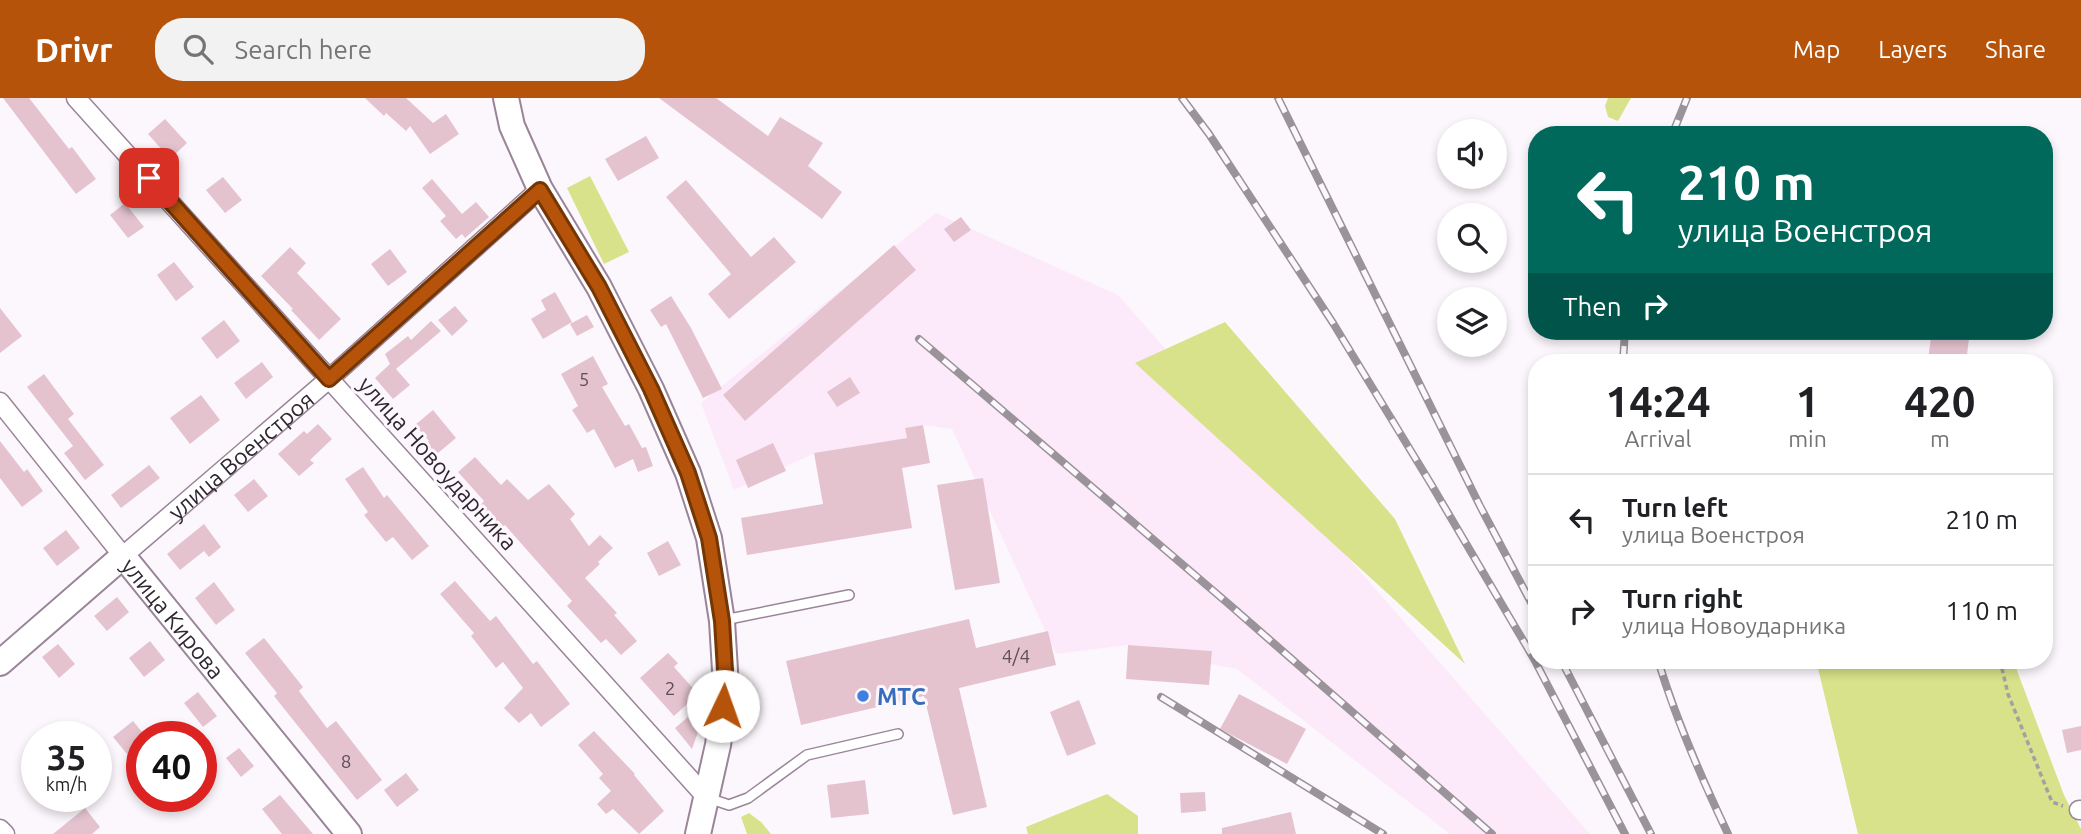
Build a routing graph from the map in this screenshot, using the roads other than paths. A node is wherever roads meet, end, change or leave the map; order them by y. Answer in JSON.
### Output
{"nodes":[{"id":1,"x":76,"y":98,"type":"edge"},
{"id":2,"x":506,"y":98,"type":"edge"},
{"id":3,"x":540,"y":190,"type":"junction"},
{"id":4,"x":329,"y":379,"type":"junction"},
{"id":5,"x":0,"y":402,"type":"edge"},
{"id":6,"x":123,"y":556,"type":"junction"},
{"id":7,"x":849,"y":594,"type":"dead end"},
{"id":8,"x":722,"y":621,"type":"junction"},
{"id":9,"x":0,"y":663,"type":"edge"},
{"id":10,"x":898,"y":734,"type":"dead end"},
{"id":11,"x":707,"y":798,"type":"junction"},
{"id":12,"x":0,"y":829,"type":"edge"},
{"id":13,"x":5,"y":834,"type":"edge"},
{"id":14,"x":349,"y":834,"type":"edge"},
{"id":15,"x":698,"y":834,"type":"edge"}],
"edges":[{"from":1,"to":4,"type":"street","name":"улица Новоударника"},
{"from":2,"to":3,"type":"street"},
{"from":3,"to":4,"type":"street","name":"улица Военстроя"},
{"from":3,"to":8,"type":"street"},
{"from":4,"to":6,"type":"street","name":"улица Военстроя"},
{"from":4,"to":11,"type":"street","name":"улица Новоударника"},
{"from":5,"to":6,"type":"street","name":"улица Кирова"},
{"from":6,"to":9,"type":"street","name":"улица Военстроя"},
{"from":6,"to":14,"type":"street","name":"улица Кирова"},
{"from":7,"to":8,"type":"lane"},
{"from":8,"to":11,"type":"street"},
{"from":10,"to":11,"type":"lane"},
{"from":11,"to":15,"type":"street"},
{"from":12,"to":13,"type":"street"}]}
